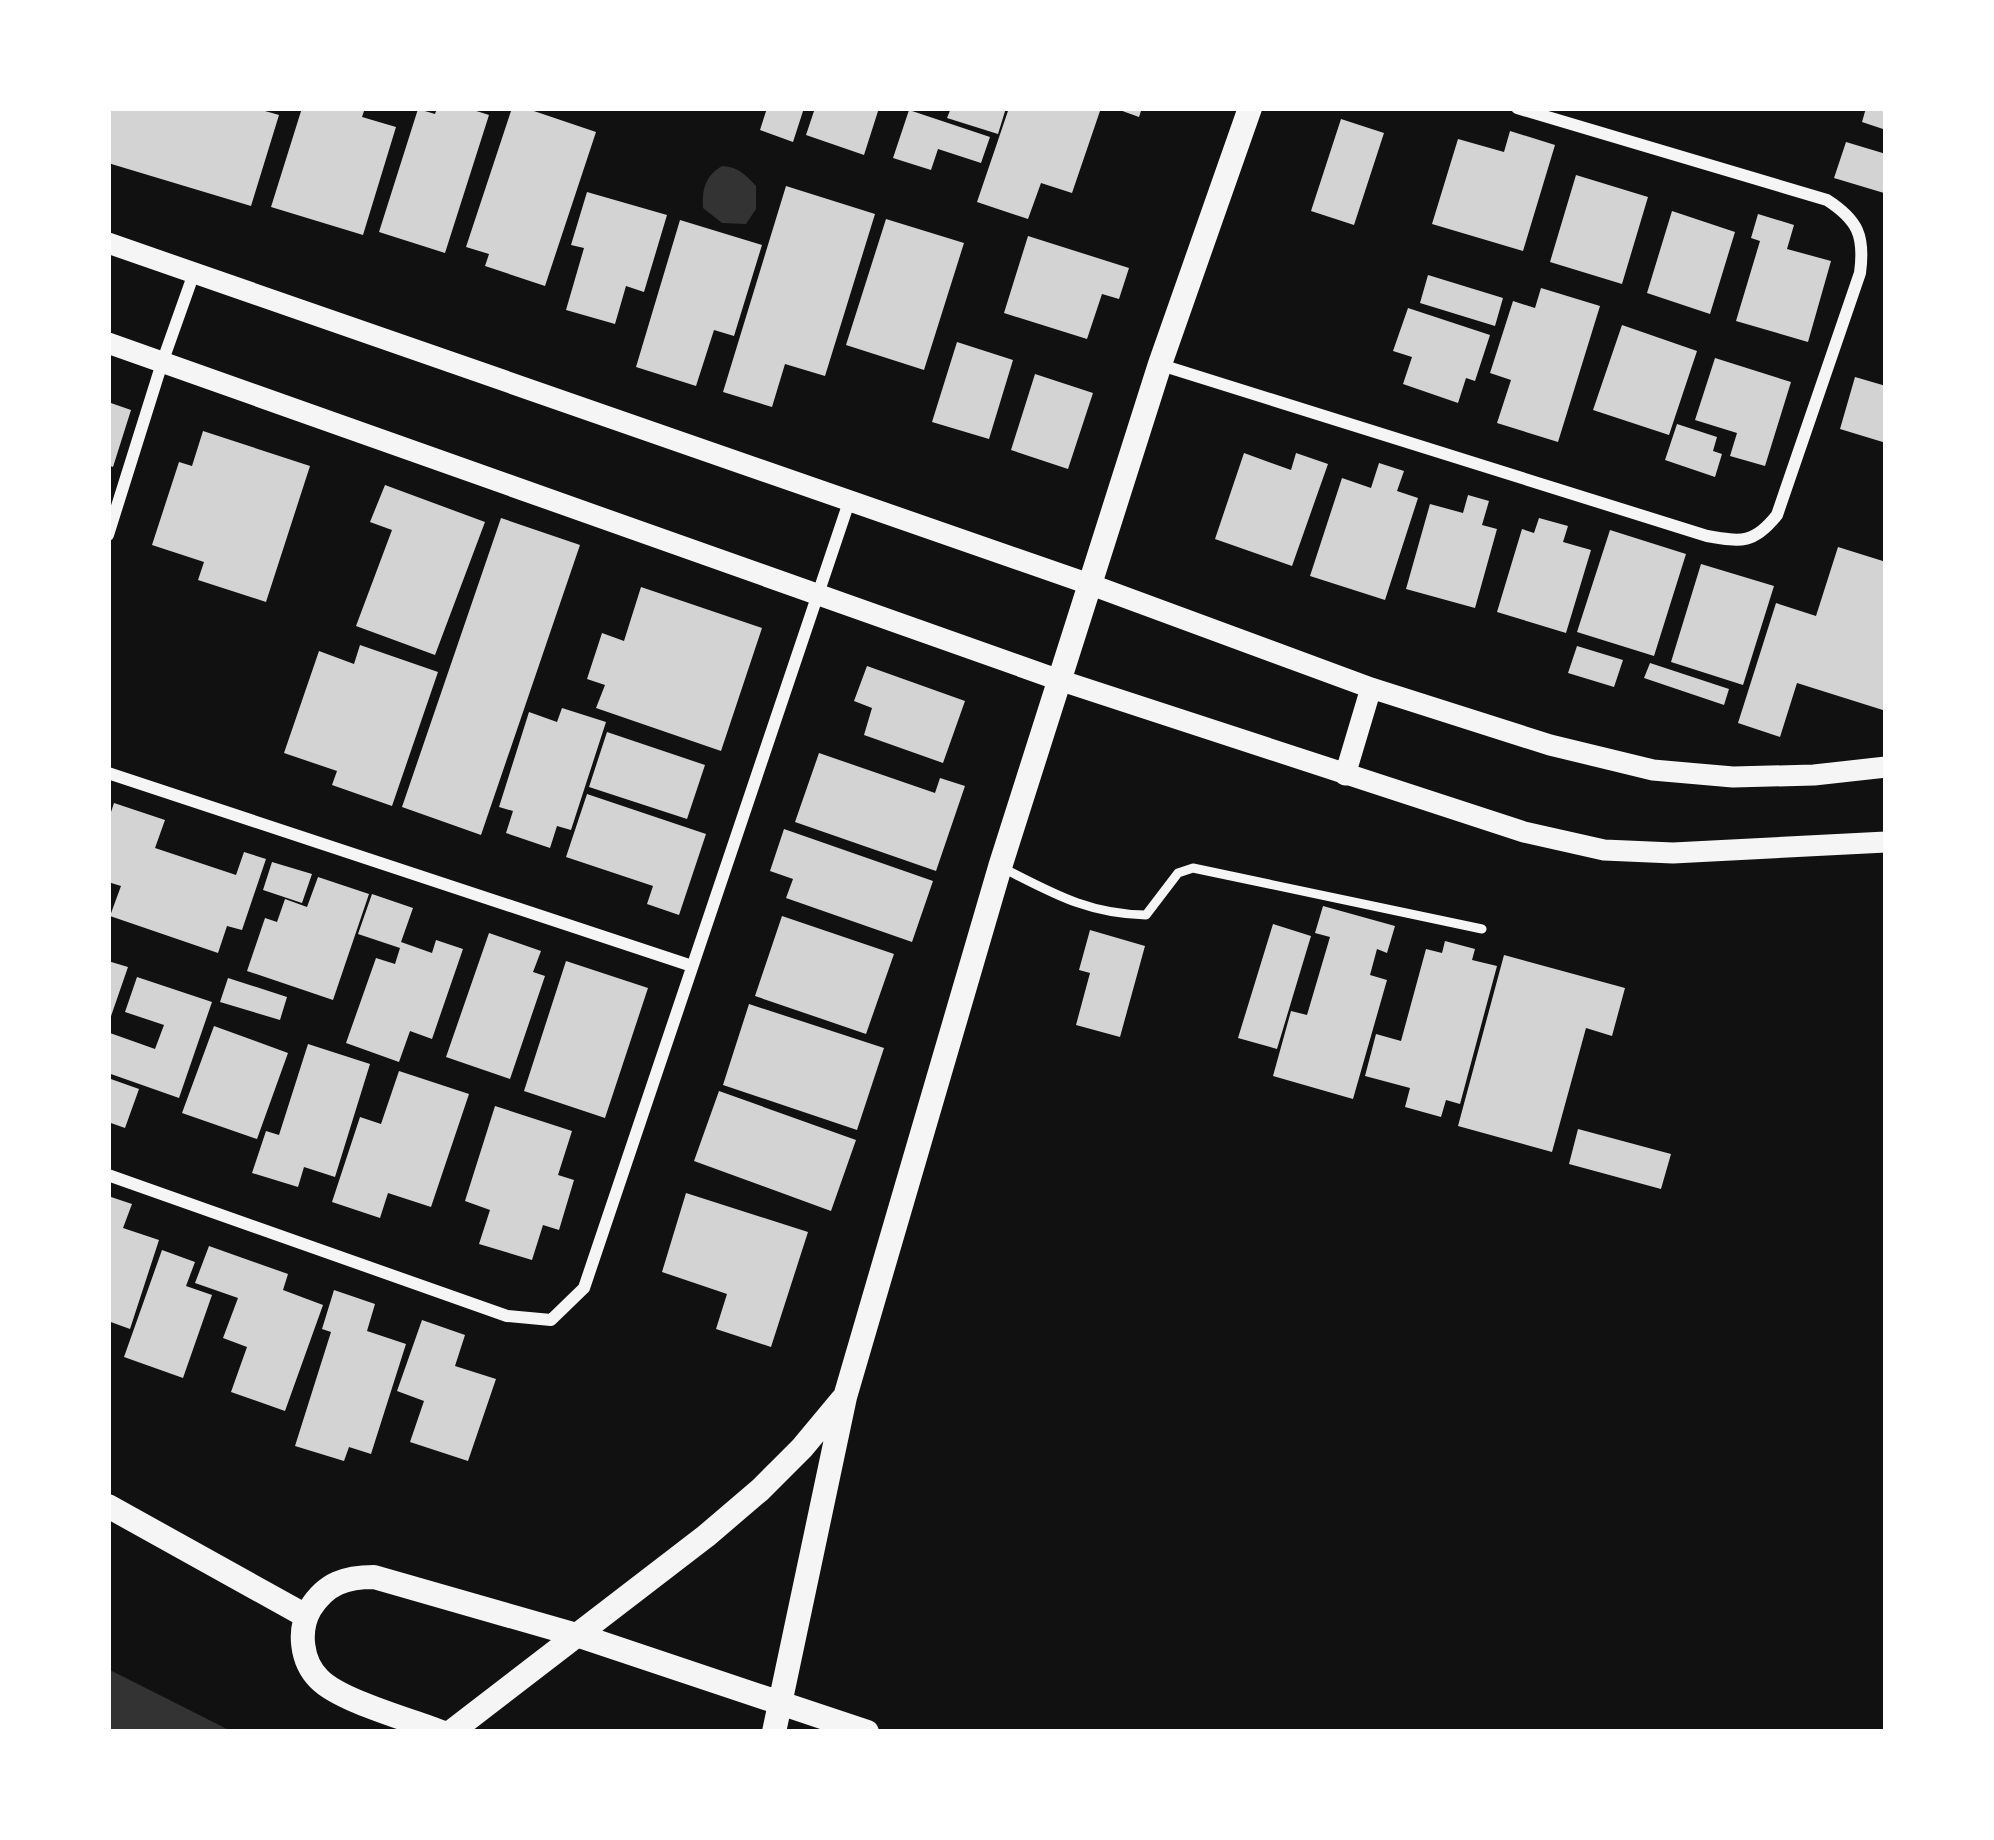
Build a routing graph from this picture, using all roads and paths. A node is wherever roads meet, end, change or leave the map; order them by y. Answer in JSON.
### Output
{"nodes":[{"id":1,"x":1250,"y":108,"type":"edge"},
{"id":2,"x":1516,"y":108,"type":"edge"},
{"id":3,"x":108,"y":243,"type":"edge"},
{"id":4,"x":194,"y":273,"type":"junction"},
{"id":5,"x":108,"y":343,"type":"edge"},
{"id":6,"x":162,"y":362,"type":"junction"},
{"id":7,"x":1160,"y":364,"type":"junction"},
{"id":8,"x":849,"y":502,"type":"junction"},
{"id":9,"x":108,"y":535,"type":"edge"},
{"id":10,"x":1089,"y":584,"type":"junction"},
{"id":11,"x":818,"y":597,"type":"junction"},
{"id":12,"x":1059,"y":680,"type":"junction"},
{"id":13,"x":1372,"y":688,"type":"junction"},
{"id":14,"x":1886,"y":767,"type":"edge"},
{"id":15,"x":108,"y":773,"type":"edge"},
{"id":16,"x":1346,"y":775,"type":"junction"},
{"id":17,"x":1886,"y":842,"type":"edge"},
{"id":18,"x":1000,"y":867,"type":"junction"},
{"id":19,"x":1482,"y":929,"type":"dead end"},
{"id":20,"x":692,"y":965,"type":"junction"},
{"id":21,"x":108,"y":1175,"type":"edge"},
{"id":22,"x":845,"y":1396,"type":"junction"},
{"id":23,"x":108,"y":1506,"type":"edge"},
{"id":24,"x":306,"y":1616,"type":"junction"},
{"id":25,"x":580,"y":1636,"type":"junction"},
{"id":26,"x":781,"y":1702,"type":"junction"},
{"id":27,"x":441,"y":1732,"type":"edge"},
{"id":28,"x":452,"y":1732,"type":"edge"},
{"id":29,"x":774,"y":1732,"type":"edge"},
{"id":30,"x":867,"y":1732,"type":"edge"}],
"edges":[{"from":1,"to":7,"type":"main road"},
{"from":2,"to":7,"type":"street"},
{"from":3,"to":4,"type":"street"},
{"from":4,"to":6,"type":"street"},
{"from":4,"to":8,"type":"street"},
{"from":5,"to":6,"type":"street"},
{"from":6,"to":9,"type":"street"},
{"from":6,"to":11,"type":"street"},
{"from":7,"to":10,"type":"main road"},
{"from":8,"to":10,"type":"street"},
{"from":8,"to":11,"type":"street"},
{"from":10,"to":12,"type":"main road"},
{"from":10,"to":13,"type":"street"},
{"from":11,"to":12,"type":"street"},
{"from":11,"to":20,"type":"street"},
{"from":12,"to":16,"type":"street"},
{"from":12,"to":18,"type":"main road"},
{"from":13,"to":14,"type":"street"},
{"from":13,"to":16,"type":"street"},
{"from":15,"to":20,"type":"street"},
{"from":16,"to":17,"type":"street"},
{"from":18,"to":19,"type":"lane"},
{"from":18,"to":22,"type":"main road"},
{"from":20,"to":21,"type":"street"},
{"from":22,"to":25,"type":"main road"},
{"from":22,"to":26,"type":"main road"},
{"from":23,"to":24,"type":"main road"},
{"from":24,"to":25,"type":"main road"},
{"from":24,"to":27,"type":"main road"},
{"from":25,"to":26,"type":"main road"},
{"from":25,"to":28,"type":"main road"},
{"from":26,"to":29,"type":"main road"},
{"from":26,"to":30,"type":"main road"}]}
